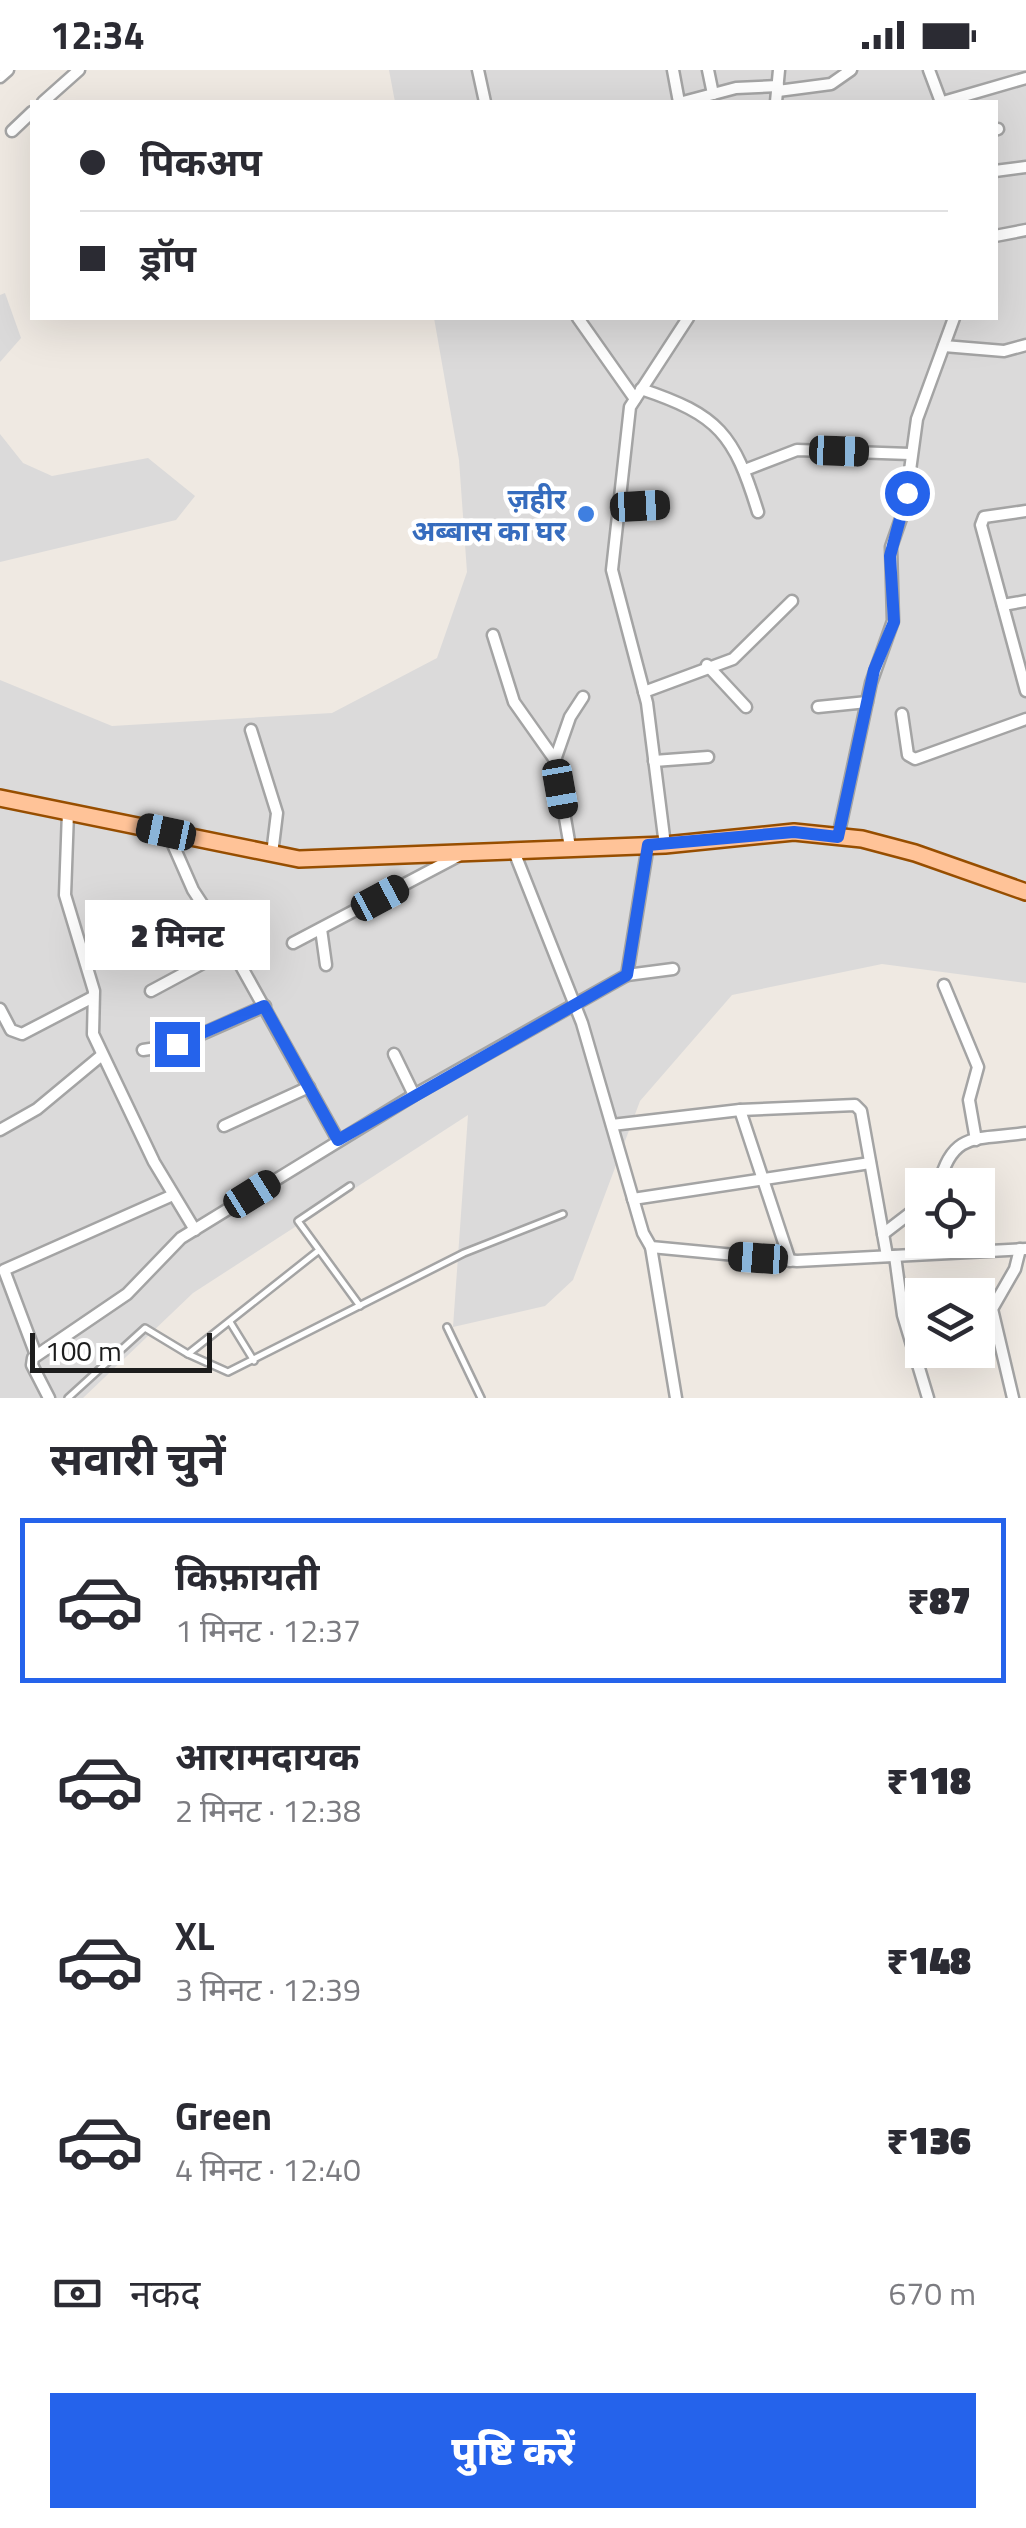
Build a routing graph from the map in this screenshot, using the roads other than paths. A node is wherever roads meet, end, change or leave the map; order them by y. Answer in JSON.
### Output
{"nodes":[{"id":1,"x":8,"y":70,"type":"edge"},
{"id":2,"x":59,"y":70,"type":"edge"},
{"id":3,"x":80,"y":70,"type":"edge"},
{"id":4,"x":478,"y":70,"type":"edge"},
{"id":5,"x":672,"y":70,"type":"edge"},
{"id":6,"x":708,"y":70,"type":"edge"},
{"id":7,"x":779,"y":70,"type":"edge"},
{"id":8,"x":851,"y":70,"type":"edge"},
{"id":9,"x":929,"y":70,"type":"edge"},
{"id":10,"x":0,"y":77,"type":"edge"},
{"id":11,"x":70,"y":78,"type":"junction"},
{"id":12,"x":1026,"y":78,"type":"edge"},
{"id":13,"x":777,"y":93,"type":"edge"},
{"id":14,"x":714,"y":94,"type":"junction"},
{"id":15,"x":45,"y":100,"type":"edge"},
{"id":16,"x":485,"y":100,"type":"edge"},
{"id":17,"x":680,"y":100,"type":"edge"},
{"id":18,"x":689,"y":100,"type":"edge"},
{"id":19,"x":941,"y":100,"type":"edge"},
{"id":20,"x":959,"y":100,"type":"edge"},
{"id":21,"x":30,"y":114,"type":"edge"},
{"id":22,"x":12,"y":131,"type":"dead end"},
{"id":23,"x":1026,"y":167,"type":"edge"},
{"id":24,"x":998,"y":171,"type":"edge"},
{"id":25,"x":1026,"y":230,"type":"edge"},
{"id":26,"x":998,"y":235,"type":"edge"},
{"id":27,"x":580,"y":320,"type":"edge"},
{"id":28,"x":687,"y":320,"type":"edge"},
{"id":29,"x":953,"y":320,"type":"edge"},
{"id":30,"x":944,"y":346,"type":"junction"},
{"id":31,"x":1026,"y":346,"type":"edge"},
{"id":32,"x":638,"y":394,"type":"junction"},
{"id":33,"x":910,"y":454,"type":"junction"},
{"id":34,"x":745,"y":470,"type":"junction"},
{"id":35,"x":662,"y":504,"type":"dead end"},
{"id":36,"x":618,"y":507,"type":"junction"},
{"id":37,"x":1026,"y":511,"type":"edge"},
{"id":38,"x":758,"y":512,"type":"dead end"},
{"id":39,"x":792,"y":601,"type":"dead end"},
{"id":40,"x":1026,"y":601,"type":"edge"},
{"id":41,"x":1003,"y":604,"type":"junction"},
{"id":42,"x":493,"y":635,"type":"dead end"},
{"id":43,"x":708,"y":665,"type":"junction"},
{"id":44,"x":1026,"y":691,"type":"edge"},
{"id":45,"x":644,"y":692,"type":"junction"},
{"id":46,"x":583,"y":697,"type":"dead end"},
{"id":47,"x":867,"y":702,"type":"junction"},
{"id":48,"x":746,"y":706,"type":"dead end"},
{"id":49,"x":818,"y":708,"type":"dead end"},
{"id":50,"x":902,"y":714,"type":"dead end"},
{"id":51,"x":1026,"y":719,"type":"edge"},
{"id":52,"x":251,"y":730,"type":"dead end"},
{"id":53,"x":708,"y":758,"type":"dead end"},
{"id":54,"x":555,"y":760,"type":"junction"},
{"id":55,"x":654,"y":761,"type":"junction"},
{"id":56,"x":0,"y":798,"type":"edge"},
{"id":57,"x":68,"y":812,"type":"junction"},
{"id":58,"x":168,"y":832,"type":"junction"},
{"id":59,"x":838,"y":837,"type":"junction"},
{"id":60,"x":656,"y":845,"type":"junction"},
{"id":61,"x":570,"y":847,"type":"junction"},
{"id":62,"x":513,"y":849,"type":"junction"},
{"id":63,"x":470,"y":850,"type":"junction"},
{"id":64,"x":272,"y":854,"type":"junction"},
{"id":65,"x":1026,"y":892,"type":"edge"},
{"id":66,"x":321,"y":929,"type":"junction"},
{"id":67,"x":293,"y":943,"type":"dead end"},
{"id":68,"x":232,"y":948,"type":"junction"},
{"id":69,"x":326,"y":965,"type":"dead end"},
{"id":70,"x":673,"y":970,"type":"dead end"},
{"id":71,"x":627,"y":975,"type":"junction"},
{"id":72,"x":944,"y":985,"type":"dead end"},
{"id":73,"x":151,"y":990,"type":"dead end"},
{"id":74,"x":94,"y":996,"type":"junction"},
{"id":75,"x":264,"y":1006,"type":"junction"},
{"id":76,"x":576,"y":1006,"type":"junction"},
{"id":77,"x":0,"y":1009,"type":"edge"},
{"id":78,"x":143,"y":1050,"type":"dead end"},
{"id":79,"x":394,"y":1054,"type":"dead end"},
{"id":80,"x":102,"y":1055,"type":"junction"},
{"id":81,"x":310,"y":1087,"type":"junction"},
{"id":82,"x":414,"y":1096,"type":"junction"},
{"id":83,"x":740,"y":1110,"type":"junction"},
{"id":84,"x":612,"y":1125,"type":"junction"},
{"id":85,"x":224,"y":1126,"type":"dead end"},
{"id":86,"x":0,"y":1130,"type":"edge"},
{"id":87,"x":1026,"y":1132,"type":"edge"},
{"id":88,"x":338,"y":1140,"type":"junction"},
{"id":89,"x":976,"y":1140,"type":"junction"},
{"id":90,"x":870,"y":1163,"type":"junction"},
{"id":91,"x":945,"y":1168,"type":"edge"},
{"id":92,"x":761,"y":1179,"type":"junction"},
{"id":93,"x":350,"y":1186,"type":"dead end"},
{"id":94,"x":174,"y":1195,"type":"junction"},
{"id":95,"x":633,"y":1199,"type":"junction"},
{"id":96,"x":563,"y":1214,"type":"dead end"},
{"id":97,"x":905,"y":1217,"type":"edge"},
{"id":98,"x":195,"y":1230,"type":"junction"},
{"id":99,"x":883,"y":1234,"type":"junction"},
{"id":100,"x":650,"y":1246,"type":"junction"},
{"id":101,"x":1023,"y":1249,"type":"edge"},
{"id":102,"x":318,"y":1251,"type":"junction"},
{"id":103,"x":891,"y":1256,"type":"junction"},
{"id":104,"x":790,"y":1261,"type":"junction"},
{"id":105,"x":4,"y":1292,"type":"edge"},
{"id":106,"x":360,"y":1306,"type":"junction"},
{"id":107,"x":230,"y":1322,"type":"junction"},
{"id":108,"x":447,"y":1327,"type":"dead end"},
{"id":109,"x":188,"y":1354,"type":"junction"},
{"id":110,"x":36,"y":1355,"type":"junction"},
{"id":111,"x":254,"y":1361,"type":"junction"},
{"id":112,"x":49,"y":1398,"type":"edge"},
{"id":113,"x":68,"y":1398,"type":"edge"},
{"id":114,"x":481,"y":1398,"type":"edge"},
{"id":115,"x":676,"y":1398,"type":"edge"},
{"id":116,"x":927,"y":1398,"type":"edge"},
{"id":117,"x":1013,"y":1398,"type":"edge"}],
"edges":[{"from":1,"to":10,"type":"street"},
{"from":2,"to":11,"type":"street"},
{"from":3,"to":11,"type":"street"},
{"from":4,"to":16,"type":"street"},
{"from":5,"to":17,"type":"street"},
{"from":6,"to":14,"type":"street"},
{"from":7,"to":13,"type":"street"},
{"from":8,"to":13,"type":"street"},
{"from":9,"to":19,"type":"street"},
{"from":11,"to":15,"type":"street"},
{"from":12,"to":20,"type":"street"},
{"from":13,"to":14,"type":"street"},
{"from":14,"to":18,"type":"street"},
{"from":21,"to":22,"type":"street"},
{"from":23,"to":24,"type":"street"},
{"from":25,"to":26,"type":"street"},
{"from":27,"to":32,"type":"street"},
{"from":28,"to":32,"type":"street"},
{"from":29,"to":30,"type":"street"},
{"from":30,"to":31,"type":"street"},
{"from":30,"to":33,"type":"street"},
{"from":32,"to":34,"type":"street"},
{"from":32,"to":36,"type":"street"},
{"from":33,"to":34,"type":"street"},
{"from":33,"to":47,"type":"street"},
{"from":34,"to":38,"type":"street"},
{"from":35,"to":36,"type":"street"},
{"from":36,"to":45,"type":"street"},
{"from":37,"to":41,"type":"street"},
{"from":39,"to":43,"type":"street"},
{"from":40,"to":41,"type":"street"},
{"from":41,"to":44,"type":"street"},
{"from":42,"to":54,"type":"street"},
{"from":43,"to":45,"type":"street"},
{"from":43,"to":48,"type":"street"},
{"from":45,"to":55,"type":"street"},
{"from":46,"to":54,"type":"street"},
{"from":47,"to":49,"type":"street"},
{"from":47,"to":59,"type":"street"},
{"from":50,"to":51,"type":"street"},
{"from":52,"to":64,"type":"street"},
{"from":53,"to":55,"type":"street"},
{"from":54,"to":61,"type":"street"},
{"from":55,"to":60,"type":"street"},
{"from":56,"to":57,"type":"main road"},
{"from":57,"to":58,"type":"main road"},
{"from":57,"to":74,"type":"street"},
{"from":58,"to":64,"type":"main road"},
{"from":58,"to":68,"type":"street"},
{"from":59,"to":60,"type":"main road"},
{"from":59,"to":65,"type":"main road"},
{"from":60,"to":61,"type":"main road"},
{"from":60,"to":71,"type":"street"},
{"from":61,"to":62,"type":"main road"},
{"from":62,"to":63,"type":"main road"},
{"from":62,"to":76,"type":"street"},
{"from":63,"to":64,"type":"main road"},
{"from":63,"to":66,"type":"street"},
{"from":66,"to":67,"type":"street"},
{"from":66,"to":69,"type":"street"},
{"from":68,"to":73,"type":"street"},
{"from":68,"to":75,"type":"street"},
{"from":70,"to":71,"type":"street"},
{"from":71,"to":76,"type":"street"},
{"from":72,"to":89,"type":"street"},
{"from":74,"to":77,"type":"street"},
{"from":74,"to":80,"type":"street"},
{"from":75,"to":78,"type":"street"},
{"from":75,"to":81,"type":"street"},
{"from":76,"to":82,"type":"street"},
{"from":76,"to":84,"type":"street"},
{"from":79,"to":82,"type":"street"},
{"from":80,"to":86,"type":"street"},
{"from":80,"to":94,"type":"street"},
{"from":81,"to":85,"type":"street"},
{"from":81,"to":88,"type":"street"},
{"from":82,"to":88,"type":"street"},
{"from":83,"to":84,"type":"street"},
{"from":83,"to":90,"type":"street"},
{"from":83,"to":92,"type":"street"},
{"from":84,"to":95,"type":"street"},
{"from":87,"to":89,"type":"street"},
{"from":88,"to":98,"type":"street"},
{"from":89,"to":91,"type":"street"},
{"from":90,"to":92,"type":"street"},
{"from":90,"to":99,"type":"street"},
{"from":92,"to":95,"type":"street"},
{"from":92,"to":104,"type":"street"},
{"from":93,"to":102,"type":"lane"},
{"from":94,"to":98,"type":"street"},
{"from":94,"to":105,"type":"street"},
{"from":95,"to":100,"type":"street"},
{"from":96,"to":106,"type":"lane"},
{"from":97,"to":99,"type":"street"},
{"from":98,"to":110,"type":"street"},
{"from":99,"to":103,"type":"street"},
{"from":100,"to":104,"type":"street"},
{"from":100,"to":115,"type":"street"},
{"from":101,"to":103,"type":"street"},
{"from":101,"to":117,"type":"street"},
{"from":102,"to":106,"type":"lane"},
{"from":102,"to":107,"type":"lane"},
{"from":103,"to":104,"type":"street"},
{"from":103,"to":116,"type":"street"},
{"from":105,"to":110,"type":"street"},
{"from":106,"to":111,"type":"lane"},
{"from":107,"to":109,"type":"lane"},
{"from":107,"to":111,"type":"lane"},
{"from":108,"to":114,"type":"lane"},
{"from":109,"to":111,"type":"lane"},
{"from":109,"to":113,"type":"lane"},
{"from":110,"to":112,"type":"street"}]}
